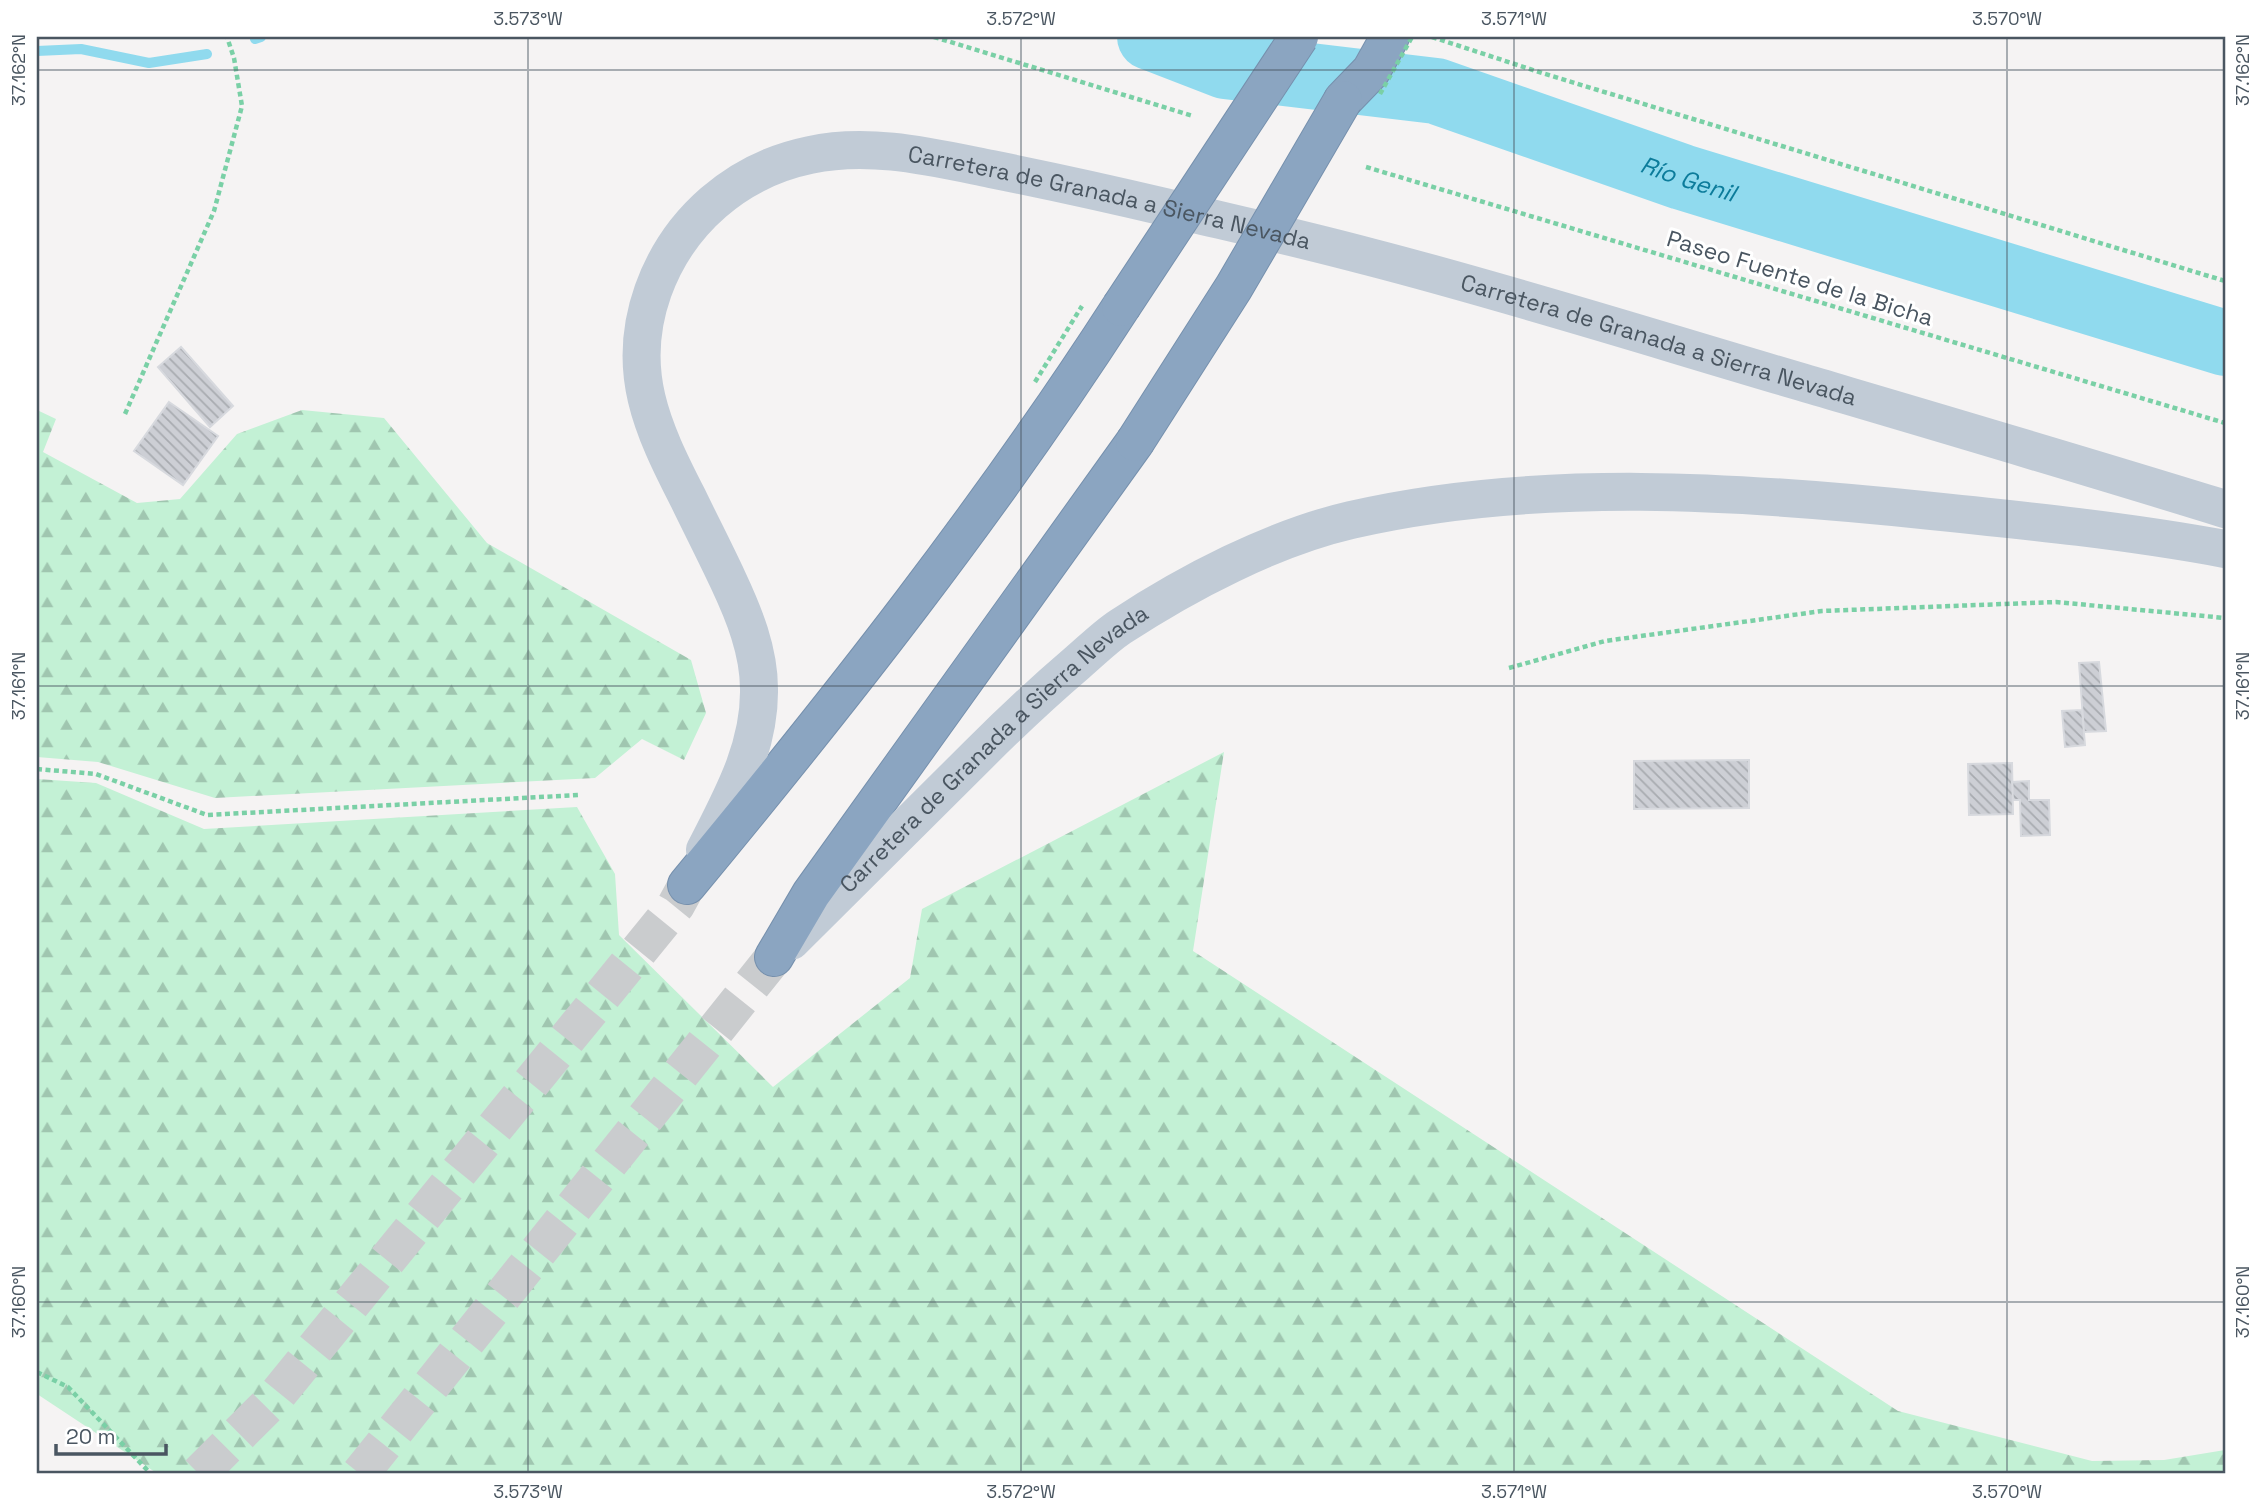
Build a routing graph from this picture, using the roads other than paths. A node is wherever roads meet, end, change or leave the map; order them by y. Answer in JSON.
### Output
{"nodes":[{"id":1,"x":1299,"y":37,"type":"edge"},
{"id":2,"x":1366,"y":37,"type":"edge"},
{"id":3,"x":1390,"y":37,"type":"edge"},
{"id":4,"x":1343,"y":100,"type":"junction"},
{"id":5,"x":2225,"y":509,"type":"edge"},
{"id":6,"x":2225,"y":550,"type":"edge"},
{"id":7,"x":687,"y":885,"type":"joint"},
{"id":8,"x":774,"y":957,"type":"joint"}],
"edges":[{"from":1,"to":7,"type":"highway","bridge":true},
{"from":2,"to":4,"type":"highway"},
{"from":3,"to":4,"type":"highway"},
{"from":4,"to":8,"type":"highway","bridge":true},
{"from":5,"to":7,"type":"main road","name":"Carretera de Granada a Sierra Nevada"},
{"from":6,"to":8,"type":"main road","name":"Carretera de Granada a Sierra Nevada"}]}
